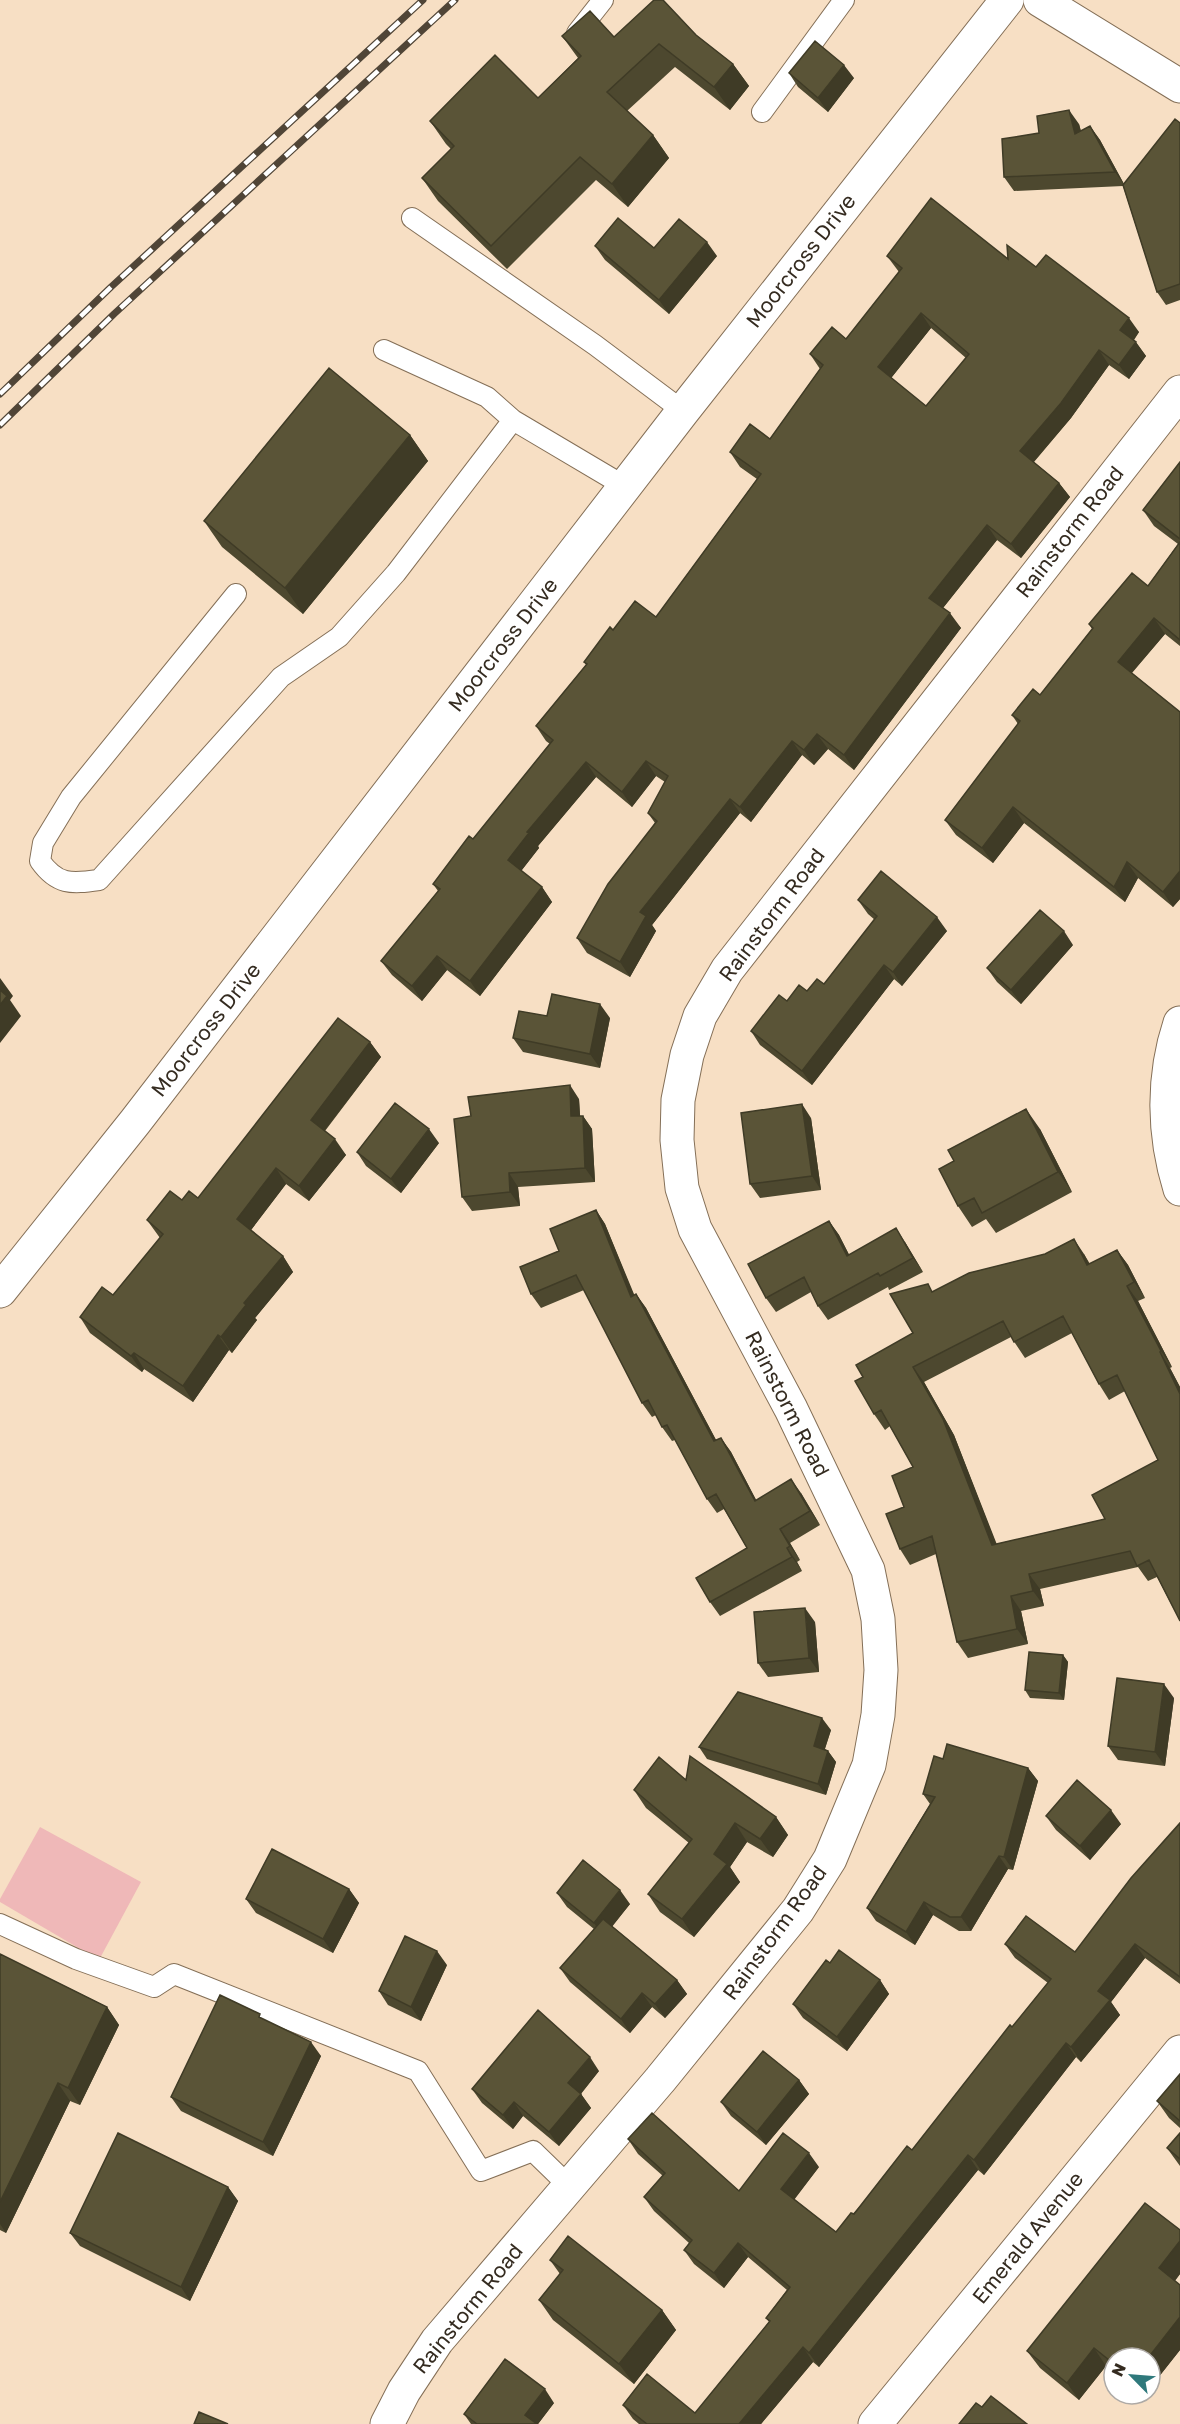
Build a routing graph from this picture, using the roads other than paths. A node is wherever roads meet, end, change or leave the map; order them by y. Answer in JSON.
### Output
{"nodes":[{"id":1,"x":603,"y":0,"type":"edge"},
{"id":2,"x":844,"y":0,"type":"edge"},
{"id":3,"x":1007,"y":0,"type":"edge"},
{"id":4,"x":1040,"y":0,"type":"edge"},
{"id":5,"x":569,"y":42,"type":"edge"},
{"id":6,"x":1180,"y":86,"type":"edge"},
{"id":7,"x":762,"y":112,"type":"dead end"},
{"id":8,"x":412,"y":218,"type":"dead end"},
{"id":9,"x":384,"y":350,"type":"dead end"},
{"id":10,"x":1180,"y":392,"type":"edge"},
{"id":11,"x":683,"y":411,"type":"junction"},
{"id":12,"x":513,"y":420,"type":"junction"},
{"id":13,"x":626,"y":487,"type":"junction"},
{"id":14,"x":236,"y":594,"type":"dead end"},
{"id":15,"x":1180,"y":1023,"type":"edge"},
{"id":16,"x":1180,"y":1189,"type":"edge"},
{"id":17,"x":0,"y":1291,"type":"edge"},
{"id":18,"x":0,"y":1924,"type":"edge"},
{"id":19,"x":1180,"y":2052,"type":"edge"},
{"id":20,"x":569,"y":2186,"type":"junction"},
{"id":21,"x":387,"y":2424,"type":"edge"},
{"id":22,"x":875,"y":2424,"type":"edge"}],
"edges":[{"from":1,"to":5,"type":"lane"},
{"from":2,"to":7,"type":"lane"},
{"from":3,"to":11,"type":"street","name":"Moorcross Drive"},
{"from":4,"to":6,"type":"street"},
{"from":8,"to":11,"type":"lane"},
{"from":9,"to":12,"type":"lane"},
{"from":10,"to":20,"type":"street","name":"Rainstorm Road"},
{"from":11,"to":13,"type":"street","name":"Moorcross Drive"},
{"from":12,"to":13,"type":"lane"},
{"from":12,"to":14,"type":"lane"},
{"from":13,"to":17,"type":"street","name":"Moorcross Drive"},
{"from":15,"to":16,"type":"street"},
{"from":18,"to":20,"type":"lane"},
{"from":19,"to":22,"type":"street","name":"Emerald Avenue"},
{"from":20,"to":21,"type":"street","name":"Rainstorm Road"}]}
